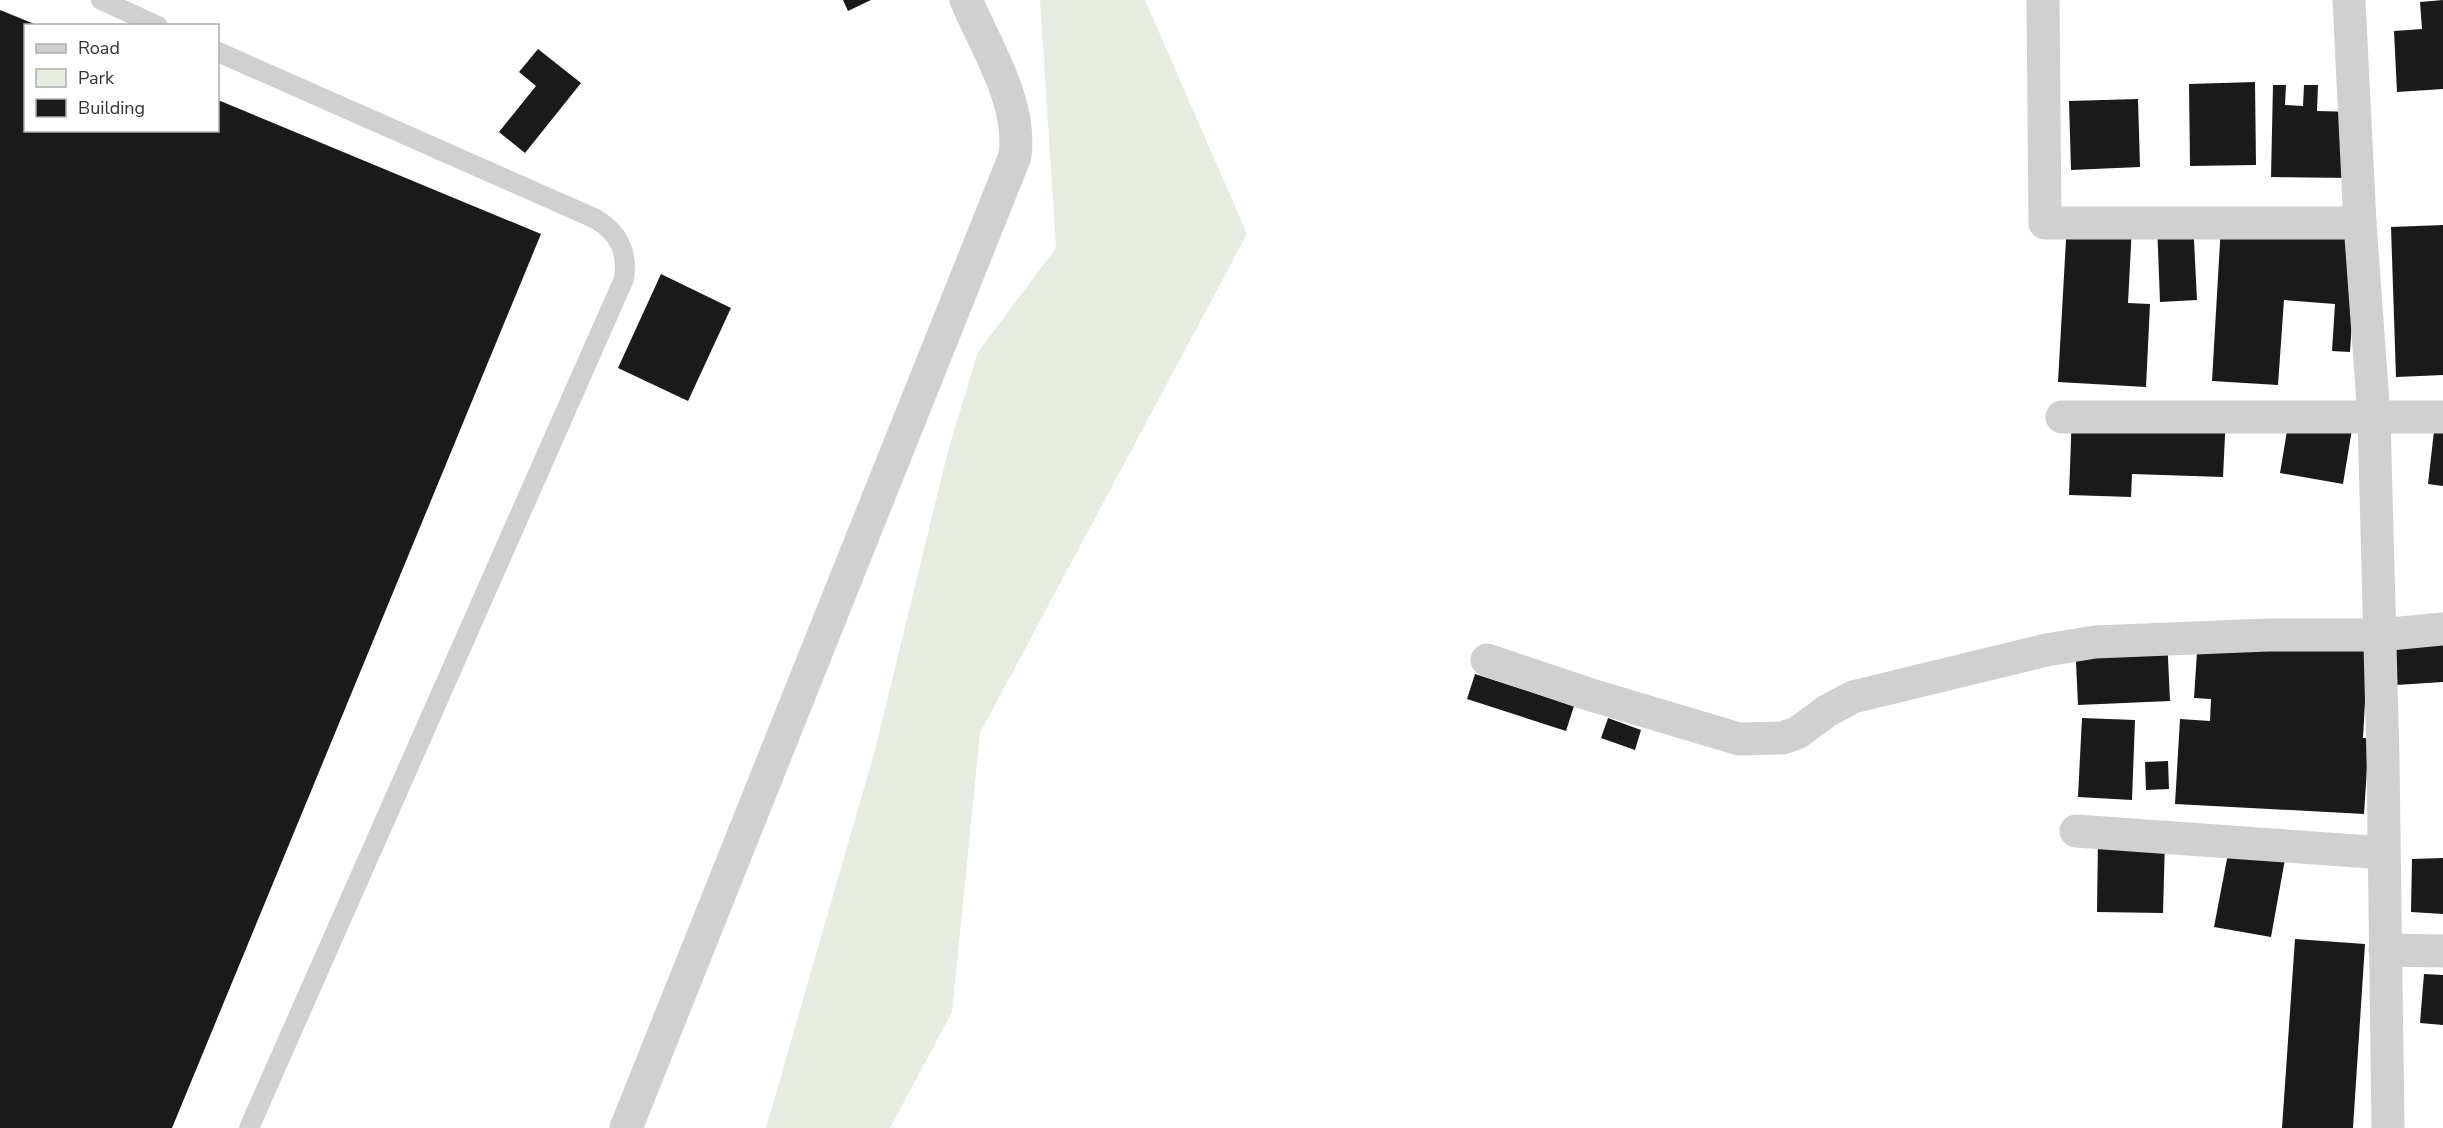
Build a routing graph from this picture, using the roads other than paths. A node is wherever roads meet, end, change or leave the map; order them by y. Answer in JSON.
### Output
{"nodes":[{"id":1,"x":101,"y":0,"type":"edge"},
{"id":2,"x":966,"y":0,"type":"edge"},
{"id":3,"x":2043,"y":0,"type":"edge"},
{"id":4,"x":2349,"y":0,"type":"edge"},
{"id":5,"x":154,"y":24,"type":"edge"},
{"id":6,"x":219,"y":52,"type":"edge"},
{"id":7,"x":2360,"y":223,"type":"junction"},
{"id":8,"x":2062,"y":417,"type":"dead end"},
{"id":9,"x":2374,"y":417,"type":"junction"},
{"id":10,"x":2443,"y":417,"type":"edge"},
{"id":11,"x":2443,"y":629,"type":"edge"},
{"id":12,"x":2379,"y":635,"type":"junction"},
{"id":13,"x":1487,"y":660,"type":"dead end"},
{"id":14,"x":2076,"y":831,"type":"dead end"},
{"id":15,"x":2384,"y":853,"type":"junction"},
{"id":16,"x":2385,"y":950,"type":"junction"},
{"id":17,"x":2443,"y":951,"type":"edge"},
{"id":18,"x":249,"y":1128,"type":"edge"},
{"id":19,"x":626,"y":1128,"type":"edge"},
{"id":20,"x":2388,"y":1128,"type":"edge"}],
"edges":[{"from":1,"to":5,"type":"lane"},
{"from":2,"to":19,"type":"street"},
{"from":3,"to":7,"type":"street"},
{"from":4,"to":7,"type":"street"},
{"from":6,"to":18,"type":"lane"},
{"from":7,"to":9,"type":"street"},
{"from":8,"to":9,"type":"street"},
{"from":9,"to":10,"type":"street"},
{"from":9,"to":12,"type":"street"},
{"from":11,"to":12,"type":"street"},
{"from":12,"to":13,"type":"street"},
{"from":12,"to":15,"type":"street"},
{"from":14,"to":15,"type":"street"},
{"from":15,"to":16,"type":"street"},
{"from":16,"to":17,"type":"street"},
{"from":16,"to":20,"type":"street"}]}
